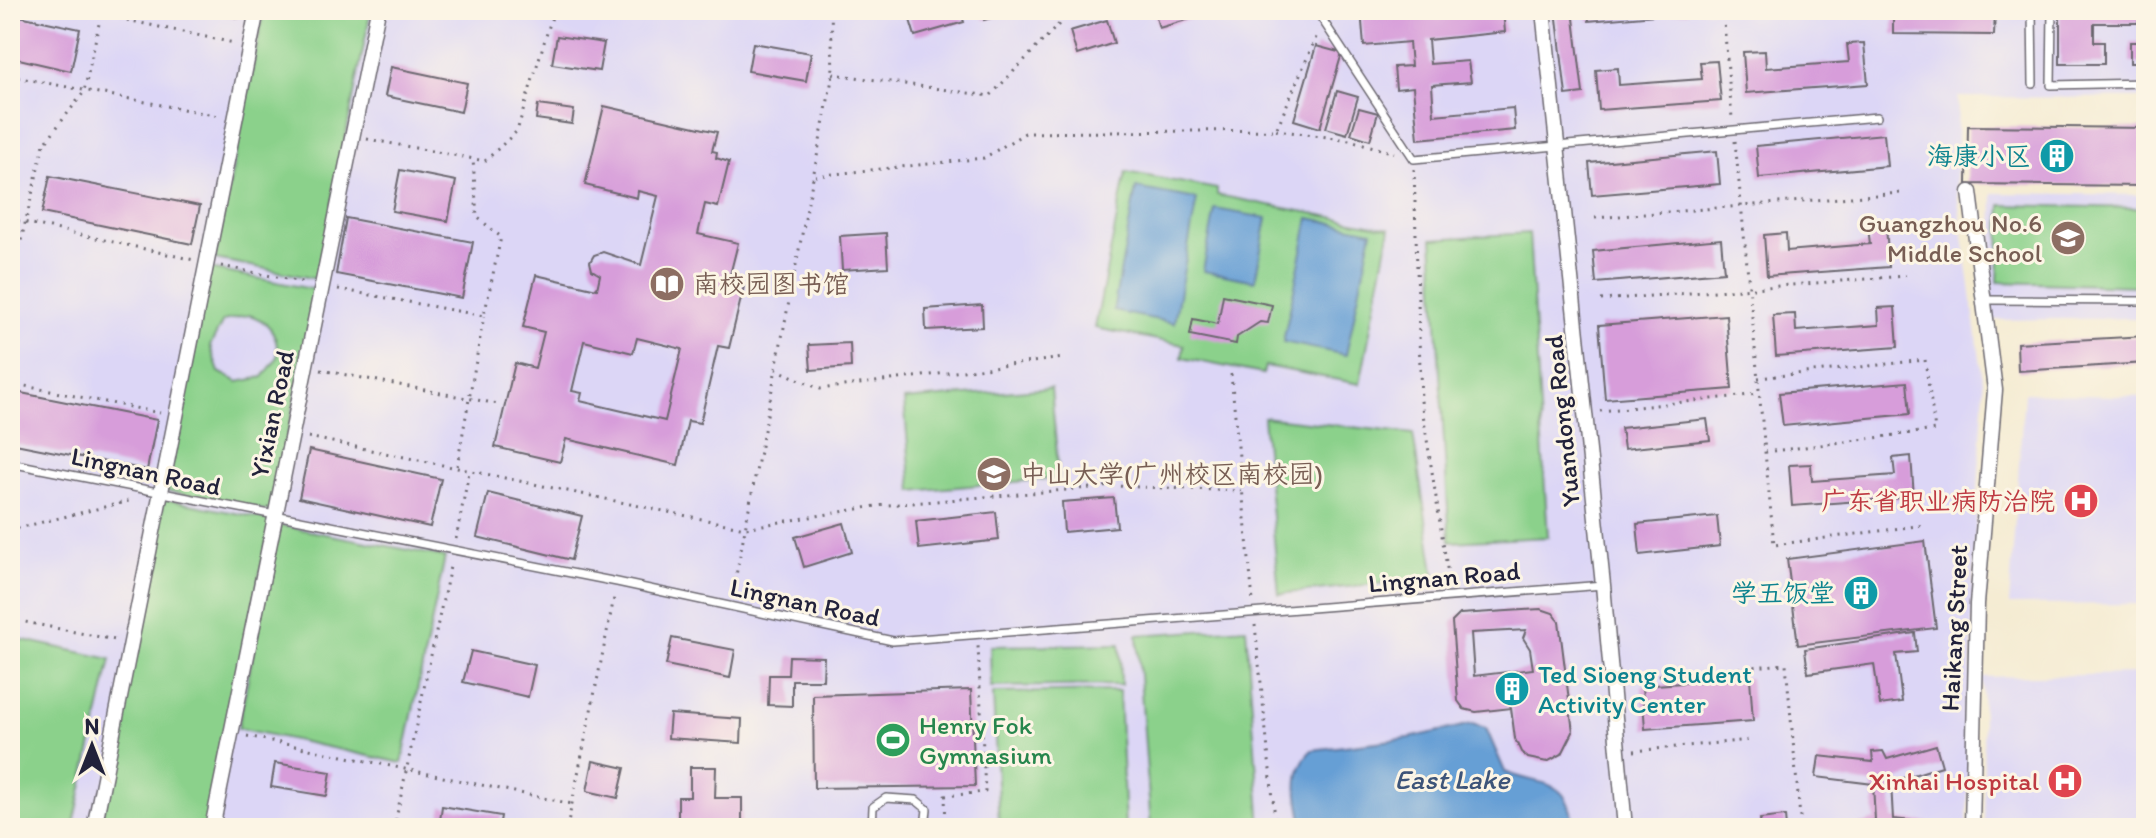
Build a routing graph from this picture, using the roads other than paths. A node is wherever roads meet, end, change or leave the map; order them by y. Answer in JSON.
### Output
{"nodes":[{"id":1,"x":257,"y":10,"type":"edge"},
{"id":2,"x":378,"y":10,"type":"edge"},
{"id":3,"x":1316,"y":10,"type":"edge"},
{"id":4,"x":1543,"y":10,"type":"edge"},
{"id":5,"x":2032,"y":10,"type":"edge"},
{"id":6,"x":2052,"y":10,"type":"edge"},
{"id":7,"x":2146,"y":83,"type":"edge"},
{"id":8,"x":2033,"y":84,"type":"dead end"},
{"id":9,"x":1877,"y":117,"type":"dead end"},
{"id":10,"x":1558,"y":149,"type":"junction"},
{"id":11,"x":1970,"y":192,"type":"dead end"},
{"id":12,"x":1983,"y":300,"type":"junction"},
{"id":13,"x":2146,"y":301,"type":"edge"},
{"id":14,"x":10,"y":463,"type":"edge"},
{"id":15,"x":160,"y":494,"type":"junction"},
{"id":16,"x":275,"y":518,"type":"junction"},
{"id":17,"x":1603,"y":585,"type":"junction"},
{"id":18,"x":94,"y":828,"type":"edge"},
{"id":19,"x":212,"y":828,"type":"edge"},
{"id":20,"x":872,"y":828,"type":"edge"},
{"id":21,"x":925,"y":828,"type":"edge"},
{"id":22,"x":1625,"y":828,"type":"edge"},
{"id":23,"x":1972,"y":828,"type":"edge"}],
"edges":[{"from":1,"to":15,"type":"street"},
{"from":2,"to":16,"type":"street","name":"Yixian Road"},
{"from":3,"to":10,"type":"lane"},
{"from":4,"to":10,"type":"street","name":"Yuandong Road"},
{"from":5,"to":8,"type":"lane"},
{"from":6,"to":7,"type":"lane"},
{"from":9,"to":10,"type":"lane"},
{"from":10,"to":17,"type":"street","name":"Yuandong Road"},
{"from":11,"to":12,"type":"street","name":"Haikang Street"},
{"from":12,"to":13,"type":"lane"},
{"from":12,"to":23,"type":"street","name":"Haikang Street"},
{"from":14,"to":15,"type":"lane","name":"Lingnan Road"},
{"from":15,"to":16,"type":"lane","name":"Lingnan Road"},
{"from":15,"to":18,"type":"street"},
{"from":16,"to":17,"type":"lane","name":"Lingnan Road"},
{"from":16,"to":19,"type":"street","name":"Yixian Road"},
{"from":17,"to":22,"type":"street","name":"Yuandong Road"},
{"from":20,"to":21,"type":"lane"}]}
